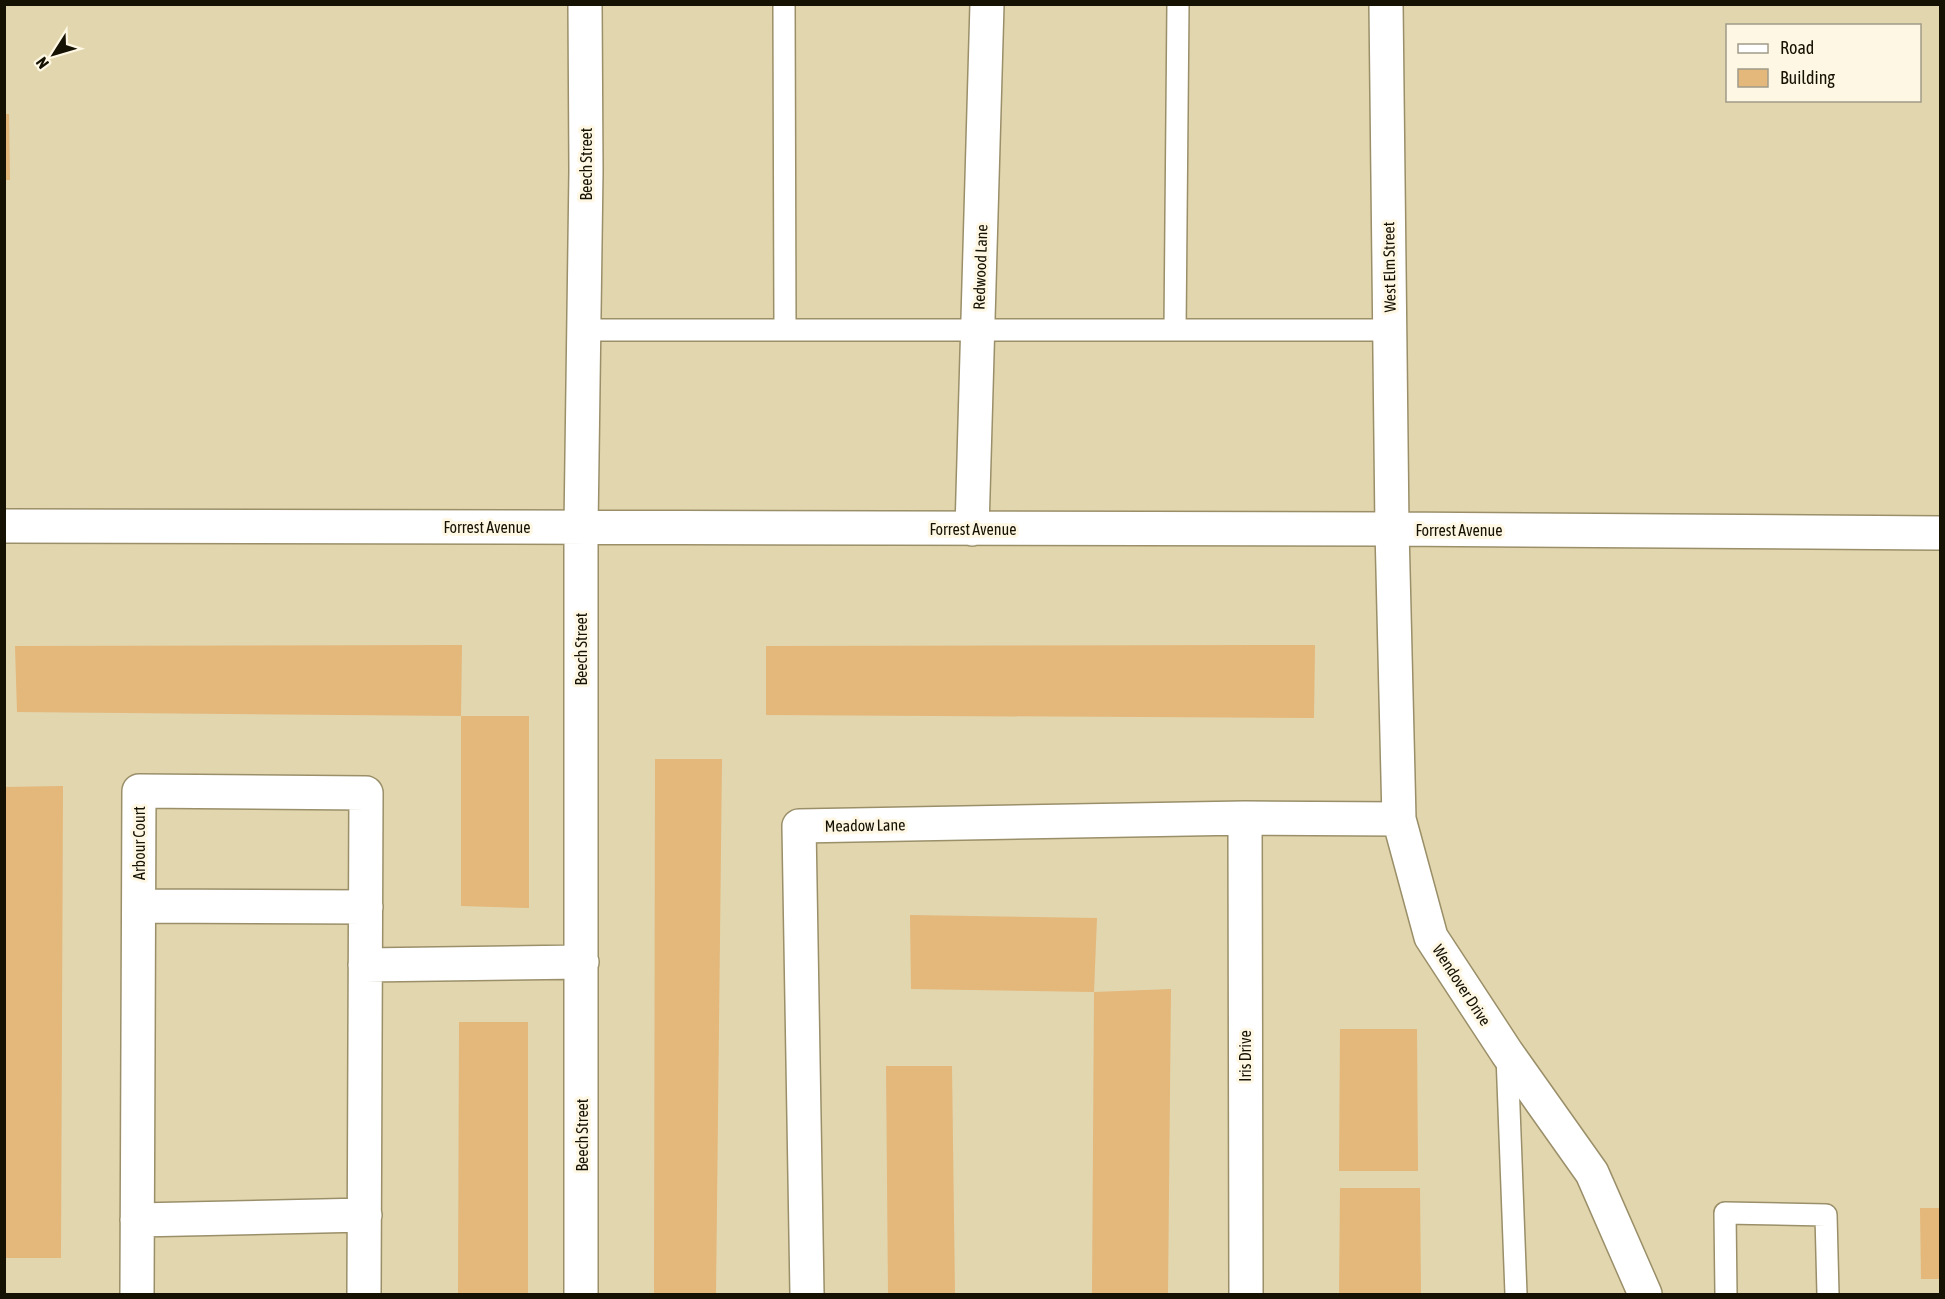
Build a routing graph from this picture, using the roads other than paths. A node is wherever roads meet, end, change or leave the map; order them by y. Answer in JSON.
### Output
{"nodes":[{"id":1,"x":585,"y":4,"type":"edge"},
{"id":2,"x":784,"y":4,"type":"edge"},
{"id":3,"x":987,"y":4,"type":"edge"},
{"id":4,"x":1178,"y":4,"type":"edge"},
{"id":5,"x":1386,"y":4,"type":"edge"},
{"id":6,"x":584,"y":330,"type":"junction"},
{"id":7,"x":785,"y":330,"type":"junction"},
{"id":8,"x":978,"y":330,"type":"junction"},
{"id":9,"x":1175,"y":330,"type":"junction"},
{"id":10,"x":1389,"y":330,"type":"junction"},
{"id":11,"x":4,"y":526,"type":"edge"},
{"id":12,"x":581,"y":528,"type":"junction"},
{"id":13,"x":972,"y":529,"type":"junction"},
{"id":14,"x":1392,"y":529,"type":"junction"},
{"id":15,"x":1941,"y":533,"type":"edge"},
{"id":16,"x":1245,"y":818,"type":"junction"},
{"id":17,"x":1399,"y":819,"type":"junction"},
{"id":18,"x":139,"y":906,"type":"junction"},
{"id":19,"x":366,"y":907,"type":"junction"},
{"id":20,"x":582,"y":962,"type":"junction"},
{"id":21,"x":365,"y":964,"type":"junction"},
{"id":22,"x":1507,"y":1053,"type":"junction"},
{"id":23,"x":365,"y":1215,"type":"junction"},
{"id":24,"x":137,"y":1220,"type":"junction"},
{"id":25,"x":136,"y":1294,"type":"edge"},
{"id":26,"x":364,"y":1294,"type":"edge"},
{"id":27,"x":581,"y":1294,"type":"edge"},
{"id":28,"x":807,"y":1294,"type":"edge"},
{"id":29,"x":1246,"y":1294,"type":"edge"},
{"id":30,"x":1516,"y":1294,"type":"edge"},
{"id":31,"x":1645,"y":1294,"type":"edge"},
{"id":32,"x":1726,"y":1294,"type":"edge"},
{"id":33,"x":1828,"y":1294,"type":"edge"}],
"edges":[{"from":1,"to":6,"type":"street","name":"Beech Street"},
{"from":2,"to":7,"type":"lane"},
{"from":3,"to":8,"type":"street","name":"Redwood Lane"},
{"from":4,"to":9,"type":"lane"},
{"from":5,"to":10,"type":"street","name":"West Elm Street"},
{"from":6,"to":7,"type":"lane"},
{"from":6,"to":12,"type":"street","name":"Beech Street"},
{"from":7,"to":8,"type":"lane"},
{"from":8,"to":9,"type":"lane"},
{"from":8,"to":13,"type":"street","name":"Redwood Lane"},
{"from":9,"to":10,"type":"lane"},
{"from":10,"to":14,"type":"street","name":"West Elm Street"},
{"from":11,"to":12,"type":"street","name":"Forrest Avenue"},
{"from":12,"to":13,"type":"street","name":"Forrest Avenue"},
{"from":12,"to":20,"type":"street","name":"Beech Street"},
{"from":13,"to":14,"type":"street","name":"Forrest Avenue"},
{"from":14,"to":15,"type":"street","name":"Forrest Avenue"},
{"from":14,"to":17,"type":"street","name":"Wendover Drive"},
{"from":16,"to":17,"type":"street","name":"Meadow Lane"},
{"from":16,"to":28,"type":"street","name":"Meadow Lane"},
{"from":16,"to":29,"type":"street","name":"Iris Drive"},
{"from":17,"to":22,"type":"street","name":"Wendover Drive"},
{"from":18,"to":19,"type":"street"},
{"from":18,"to":19,"type":"street","name":"Arbour Court"},
{"from":18,"to":24,"type":"street","name":"Arbour Court"},
{"from":19,"to":21,"type":"street","name":"Arbour Court"},
{"from":20,"to":21,"type":"street"},
{"from":20,"to":27,"type":"street","name":"Beech Street"},
{"from":21,"to":23,"type":"street","name":"Arbour Court"},
{"from":22,"to":30,"type":"lane"},
{"from":22,"to":31,"type":"street","name":"Wendover Drive"},
{"from":23,"to":24,"type":"street"},
{"from":23,"to":26,"type":"street","name":"Arbour Court"},
{"from":24,"to":25,"type":"street","name":"Arbour Court"},
{"from":32,"to":33,"type":"lane"}]}
